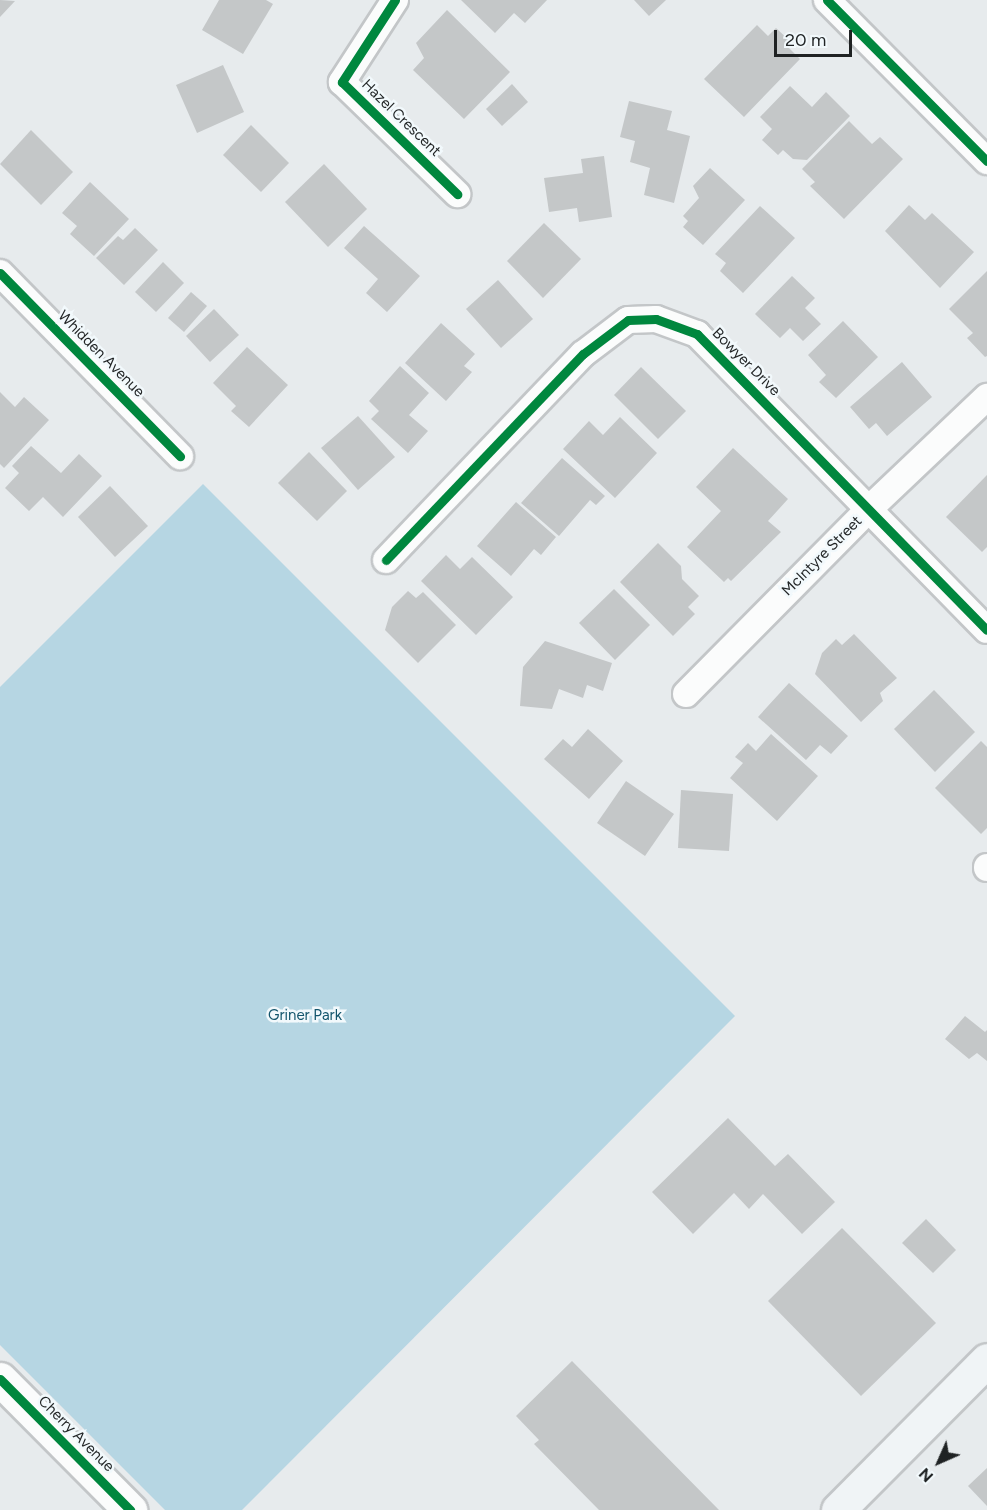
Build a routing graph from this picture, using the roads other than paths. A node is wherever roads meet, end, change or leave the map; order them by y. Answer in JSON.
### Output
{"nodes":[{"id":1,"x":395,"y":0,"type":"edge"},
{"id":2,"x":827,"y":0,"type":"edge"},
{"id":3,"x":987,"y":160,"type":"edge"},
{"id":4,"x":457,"y":194,"type":"dead end"},
{"id":5,"x":0,"y":273,"type":"edge"},
{"id":6,"x":987,"y":397,"type":"edge"},
{"id":7,"x":180,"y":456,"type":"dead end"},
{"id":8,"x":869,"y":508,"type":"junction"},
{"id":9,"x":386,"y":560,"type":"dead end"},
{"id":10,"x":987,"y":630,"type":"edge"},
{"id":11,"x":686,"y":694,"type":"dead end"},
{"id":12,"x":987,"y":1360,"type":"edge"},
{"id":13,"x":0,"y":1379,"type":"edge"},
{"id":14,"x":130,"y":1510,"type":"edge"},
{"id":15,"x":838,"y":1510,"type":"edge"}],
"edges":[{"from":1,"to":4,"type":"street","name":"Hazel Crescent"},
{"from":2,"to":3,"type":"street"},
{"from":5,"to":7,"type":"street","name":"Whidden Avenue"},
{"from":6,"to":8,"type":"street","name":"McIntyre Street"},
{"from":8,"to":9,"type":"street","name":"Bowyer Drive"},
{"from":8,"to":10,"type":"street","name":"Bowyer Drive"},
{"from":8,"to":11,"type":"street","name":"McIntyre Street"},
{"from":12,"to":15,"type":"main road"},
{"from":13,"to":14,"type":"street","name":"Cherry Avenue"}]}
